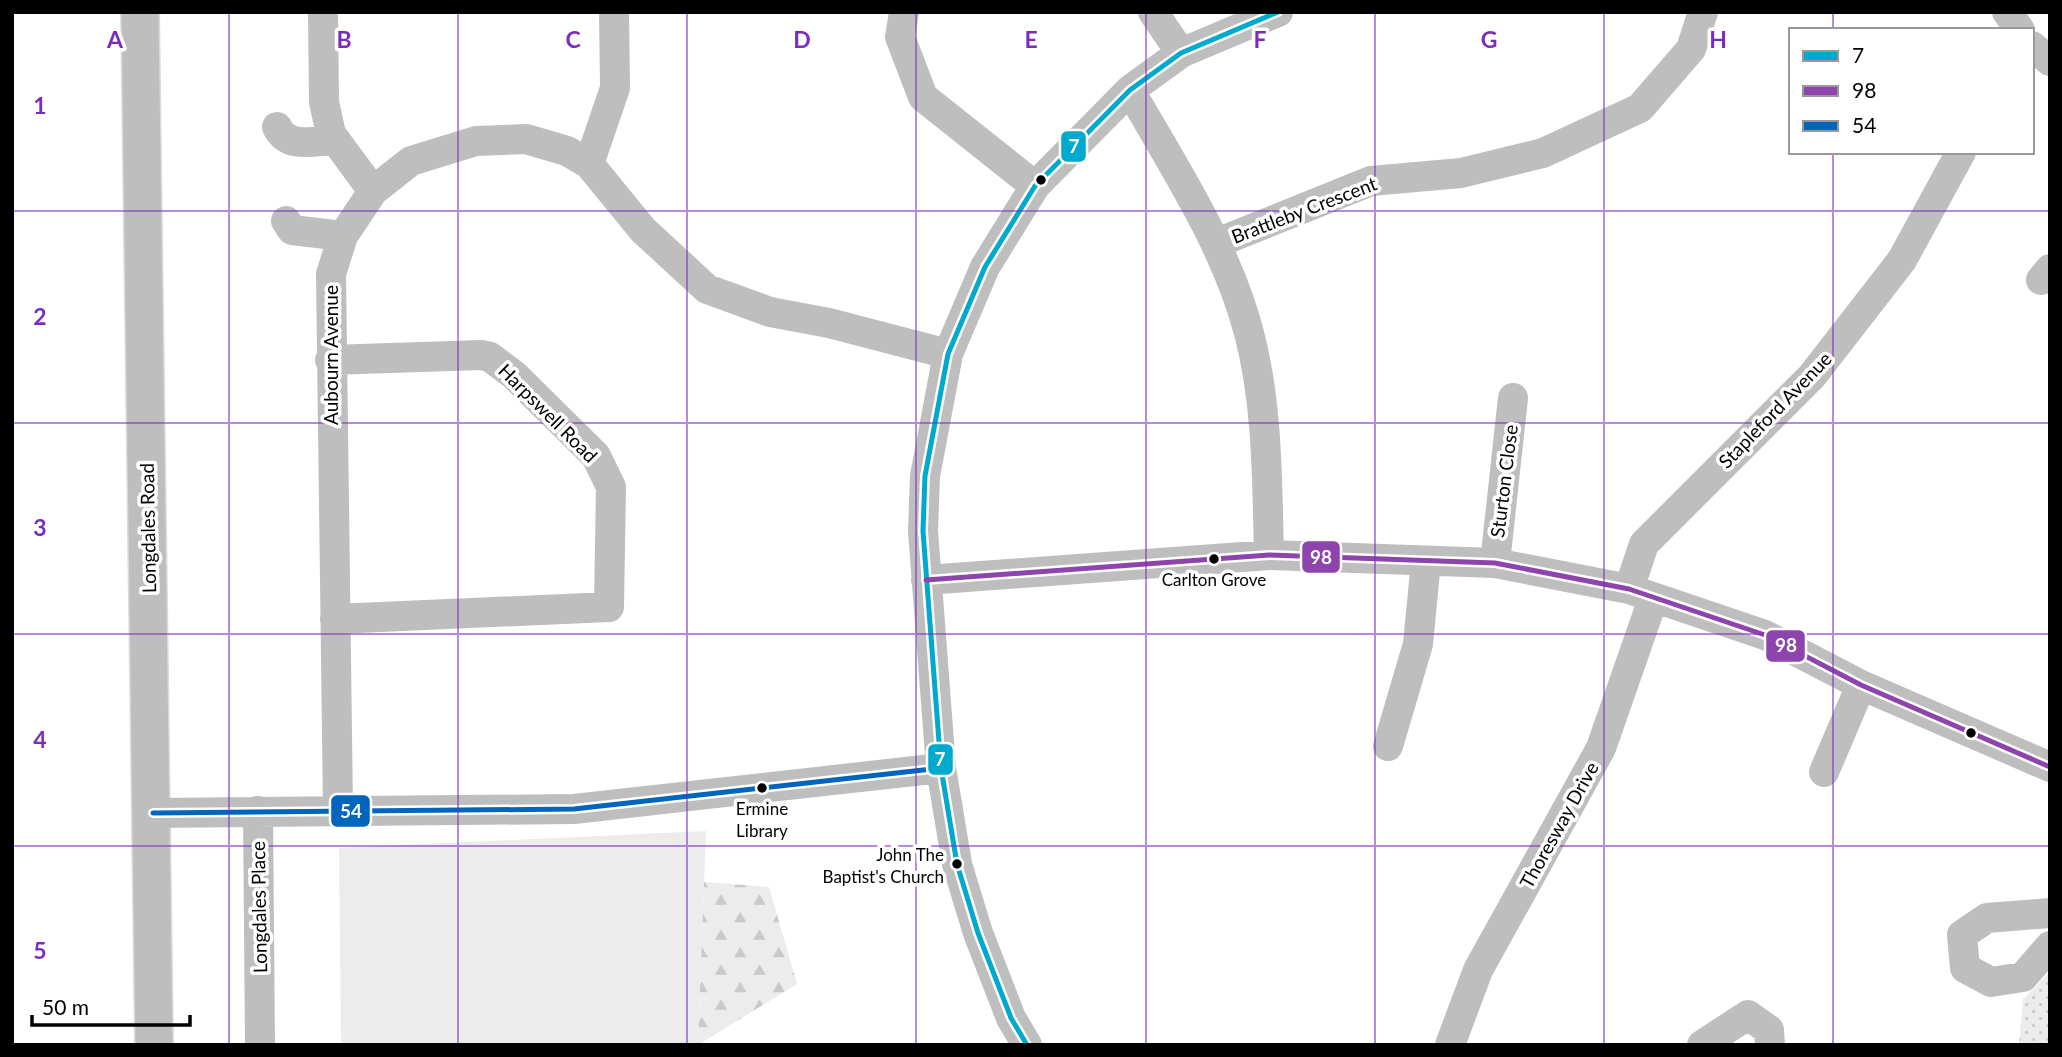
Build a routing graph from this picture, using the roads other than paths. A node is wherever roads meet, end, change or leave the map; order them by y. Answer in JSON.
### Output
{"nodes":[{"id":1,"x":139,"y":12,"type":"edge"},
{"id":2,"x":323,"y":12,"type":"edge"},
{"id":3,"x":614,"y":12,"type":"edge"},
{"id":4,"x":904,"y":12,"type":"edge"},
{"id":5,"x":1153,"y":12,"type":"edge"},
{"id":6,"x":1703,"y":12,"type":"edge"},
{"id":7,"x":2007,"y":12,"type":"edge"},
{"id":8,"x":1274,"y":13,"type":"edge"},
{"id":9,"x":2019,"y":28,"type":"edge"},
{"id":10,"x":2034,"y":48,"type":"edge"},
{"id":11,"x":1181,"y":53,"type":"junction"},
{"id":12,"x":2050,"y":61,"type":"edge"},
{"id":13,"x":1130,"y":90,"type":"junction"},
{"id":14,"x":276,"y":127,"type":"dead end"},
{"id":15,"x":335,"y":140,"type":"junction"},
{"id":16,"x":1960,"y":154,"type":"edge"},
{"id":17,"x":589,"y":164,"type":"junction"},
{"id":18,"x":1035,"y":186,"type":"junction"},
{"id":19,"x":373,"y":191,"type":"junction"},
{"id":20,"x":286,"y":221,"type":"dead end"},
{"id":21,"x":343,"y":236,"type":"junction"},
{"id":22,"x":1217,"y":243,"type":"junction"},
{"id":23,"x":948,"y":355,"type":"junction"},
{"id":24,"x":330,"y":359,"type":"junction"},
{"id":25,"x":1513,"y":398,"type":"dead end"},
{"id":26,"x":1269,"y":555,"type":"junction"},
{"id":27,"x":1426,"y":561,"type":"junction"},
{"id":28,"x":1495,"y":563,"type":"junction"},
{"id":29,"x":926,"y":580,"type":"junction"},
{"id":30,"x":1641,"y":594,"type":"junction"},
{"id":31,"x":335,"y":619,"type":"junction"},
{"id":32,"x":1861,"y":685,"type":"junction"},
{"id":33,"x":1388,"y":746,"type":"dead end"},
{"id":34,"x":2050,"y":767,"type":"edge"},
{"id":35,"x":941,"y":768,"type":"junction"},
{"id":36,"x":1823,"y":772,"type":"dead end"},
{"id":37,"x":338,"y":810,"type":"junction"},
{"id":38,"x":258,"y":811,"type":"junction"},
{"id":39,"x":153,"y":813,"type":"junction"},
{"id":40,"x":2050,"y":913,"type":"edge"},
{"id":41,"x":2050,"y":946,"type":"edge"},
{"id":42,"x":154,"y":1045,"type":"edge"},
{"id":43,"x":260,"y":1045,"type":"edge"},
{"id":44,"x":1027,"y":1045,"type":"edge"},
{"id":45,"x":1450,"y":1045,"type":"edge"},
{"id":46,"x":1702,"y":1045,"type":"edge"},
{"id":47,"x":1770,"y":1045,"type":"edge"}],
"edges":[{"from":1,"to":39,"type":"main road","name":"Longdales Road"},
{"from":2,"to":15,"type":"street"},
{"from":3,"to":17,"type":"street"},
{"from":4,"to":18,"type":"street"},
{"from":5,"to":11,"type":"street"},
{"from":6,"to":22,"type":"street","name":"Brattleby Crescent"},
{"from":7,"to":9,"type":"street"},
{"from":8,"to":11,"type":"street"},
{"from":10,"to":12,"type":"street"},
{"from":11,"to":13,"type":"street"},
{"from":13,"to":18,"type":"street"},
{"from":13,"to":22,"type":"street"},
{"from":14,"to":15,"type":"street"},
{"from":15,"to":19,"type":"street"},
{"from":16,"to":30,"type":"street","name":"Stapleford Avenue"},
{"from":17,"to":19,"type":"street","name":"Aubourn Avenue"},
{"from":17,"to":23,"type":"street","name":"Aubourn Avenue"},
{"from":18,"to":23,"type":"street"},
{"from":19,"to":21,"type":"street","name":"Aubourn Avenue"},
{"from":20,"to":21,"type":"street"},
{"from":21,"to":24,"type":"street","name":"Aubourn Avenue"},
{"from":22,"to":26,"type":"street"},
{"from":23,"to":29,"type":"street"},
{"from":24,"to":31,"type":"street","name":"Aubourn Avenue"},
{"from":24,"to":31,"type":"street","name":"Harpswell Road"},
{"from":25,"to":28,"type":"street","name":"Sturton Close"},
{"from":26,"to":27,"type":"street"},
{"from":26,"to":29,"type":"street"},
{"from":27,"to":28,"type":"street"},
{"from":27,"to":33,"type":"street"},
{"from":28,"to":30,"type":"street"},
{"from":29,"to":35,"type":"street"},
{"from":30,"to":32,"type":"street"},
{"from":30,"to":45,"type":"street","name":"Thoresway Drive"},
{"from":31,"to":37,"type":"street","name":"Aubourn Avenue"},
{"from":32,"to":34,"type":"street"},
{"from":32,"to":36,"type":"street"},
{"from":35,"to":37,"type":"street"},
{"from":35,"to":44,"type":"street"},
{"from":37,"to":38,"type":"street"},
{"from":38,"to":39,"type":"street"},
{"from":38,"to":43,"type":"street","name":"Longdales Place"},
{"from":39,"to":42,"type":"main road","name":"Longdales Road"},
{"from":40,"to":41,"type":"street"},
{"from":46,"to":47,"type":"street"}]}
